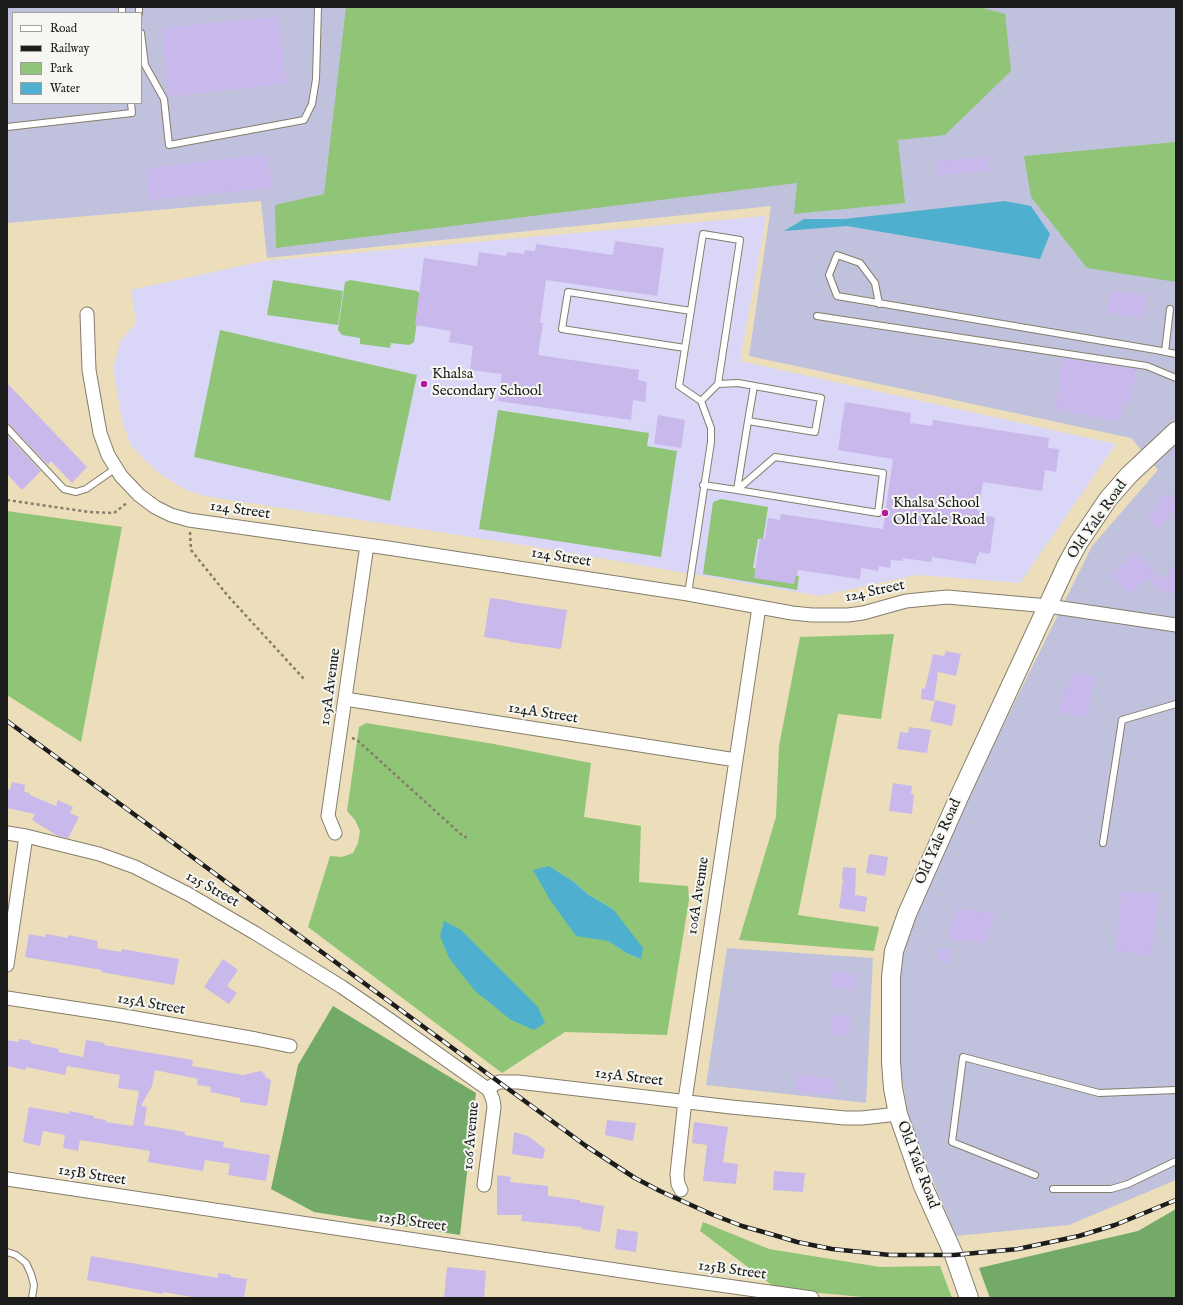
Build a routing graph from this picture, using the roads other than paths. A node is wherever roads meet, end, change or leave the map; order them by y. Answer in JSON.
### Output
{"nodes":[{"id":1,"x":318,"y":7,"type":"edge"},
{"id":2,"x":142,"y":41,"type":"edge"},
{"id":3,"x":131,"y":104,"type":"edge"},
{"id":4,"x":7,"y":127,"type":"edge"},
{"id":5,"x":879,"y":304,"type":"junction"},
{"id":6,"x":1170,"y":309,"type":"dead end"},
{"id":7,"x":691,"y":311,"type":"junction"},
{"id":8,"x":87,"y":314,"type":"dead end"},
{"id":9,"x":817,"y":316,"type":"dead end"},
{"id":10,"x":685,"y":348,"type":"junction"},
{"id":11,"x":1165,"y":352,"type":"junction"},
{"id":12,"x":1176,"y":354,"type":"edge"},
{"id":13,"x":1176,"y":378,"type":"edge"},
{"id":14,"x":718,"y":384,"type":"junction"},
{"id":15,"x":754,"y":386,"type":"junction"},
{"id":16,"x":701,"y":401,"type":"junction"},
{"id":17,"x":748,"y":421,"type":"junction"},
{"id":18,"x":7,"y":428,"type":"edge"},
{"id":19,"x":1176,"y":431,"type":"edge"},
{"id":20,"x":116,"y":468,"type":"junction"},
{"id":21,"x":703,"y":485,"type":"junction"},
{"id":22,"x":737,"y":490,"type":"junction"},
{"id":23,"x":367,"y":545,"type":"junction"},
{"id":24,"x":688,"y":594,"type":"junction"},
{"id":25,"x":1048,"y":606,"type":"junction"},
{"id":26,"x":759,"y":607,"type":"junction"},
{"id":27,"x":1176,"y":625,"type":"edge"},
{"id":28,"x":345,"y":700,"type":"junction"},
{"id":29,"x":1176,"y":704,"type":"edge"},
{"id":30,"x":736,"y":760,"type":"junction"},
{"id":31,"x":7,"y":833,"type":"edge"},
{"id":32,"x":335,"y":833,"type":"dead end"},
{"id":33,"x":26,"y":836,"type":"junction"},
{"id":34,"x":1103,"y":843,"type":"dead end"},
{"id":35,"x":7,"y":965,"type":"edge"},
{"id":36,"x":7,"y":998,"type":"edge"},
{"id":37,"x":290,"y":1046,"type":"dead end"},
{"id":38,"x":489,"y":1090,"type":"junction"},
{"id":39,"x":1176,"y":1090,"type":"edge"},
{"id":40,"x":685,"y":1100,"type":"junction"},
{"id":41,"x":898,"y":1114,"type":"junction"},
{"id":42,"x":1176,"y":1161,"type":"edge"},
{"id":43,"x":1035,"y":1175,"type":"dead end"},
{"id":44,"x":7,"y":1179,"type":"edge"},
{"id":45,"x":484,"y":1185,"type":"dead end"},
{"id":46,"x":1053,"y":1188,"type":"dead end"},
{"id":47,"x":681,"y":1190,"type":"dead end"},
{"id":48,"x":7,"y":1252,"type":"edge"},
{"id":49,"x":32,"y":1298,"type":"edge"},
{"id":50,"x":812,"y":1298,"type":"edge"},
{"id":51,"x":969,"y":1298,"type":"edge"}],
"edges":[{"from":1,"to":2,"type":"lane"},
{"from":3,"to":4,"type":"lane"},
{"from":5,"to":5,"type":"lane"},
{"from":5,"to":11,"type":"lane"},
{"from":6,"to":11,"type":"lane"},
{"from":7,"to":10,"type":"lane"},
{"from":7,"to":10,"type":"lane"},
{"from":7,"to":14,"type":"lane"},
{"from":8,"to":20,"type":"street","name":"124 Street"},
{"from":9,"to":13,"type":"lane"},
{"from":10,"to":16,"type":"lane"},
{"from":11,"to":12,"type":"lane"},
{"from":14,"to":15,"type":"lane"},
{"from":14,"to":16,"type":"lane"},
{"from":15,"to":17,"type":"lane"},
{"from":15,"to":17,"type":"lane"},
{"from":16,"to":21,"type":"lane"},
{"from":17,"to":22,"type":"lane"},
{"from":18,"to":20,"type":"lane"},
{"from":19,"to":25,"type":"main road","name":"Old Yale Road"},
{"from":20,"to":23,"type":"street","name":"124 Street"},
{"from":21,"to":22,"type":"lane"},
{"from":21,"to":24,"type":"lane"},
{"from":22,"to":22,"type":"lane"},
{"from":23,"to":24,"type":"street","name":"124 Street"},
{"from":23,"to":28,"type":"street","name":"105A Avenue"},
{"from":24,"to":26,"type":"street","name":"124 Street"},
{"from":25,"to":26,"type":"street","name":"124 Street"},
{"from":25,"to":27,"type":"street","name":"124 Street"},
{"from":25,"to":41,"type":"main road","name":"Old Yale Road"},
{"from":26,"to":30,"type":"street","name":"106A Avenue"},
{"from":28,"to":30,"type":"street","name":"124A Street"},
{"from":28,"to":32,"type":"street","name":"105A Avenue"},
{"from":29,"to":34,"type":"lane"},
{"from":30,"to":40,"type":"street","name":"106A Avenue"},
{"from":31,"to":33,"type":"street","name":"125 Street"},
{"from":33,"to":35,"type":"street"},
{"from":33,"to":38,"type":"street","name":"125 Street"},
{"from":36,"to":37,"type":"street","name":"125A Street"},
{"from":38,"to":40,"type":"street","name":"125A Street"},
{"from":38,"to":45,"type":"street","name":"106 Avenue"},
{"from":39,"to":43,"type":"lane"},
{"from":40,"to":41,"type":"street","name":"125A Street"},
{"from":40,"to":47,"type":"street","name":"106A Avenue"},
{"from":41,"to":51,"type":"main road","name":"Old Yale Road"},
{"from":42,"to":46,"type":"lane"},
{"from":44,"to":50,"type":"street","name":"125B Street"},
{"from":48,"to":49,"type":"lane"}]}
